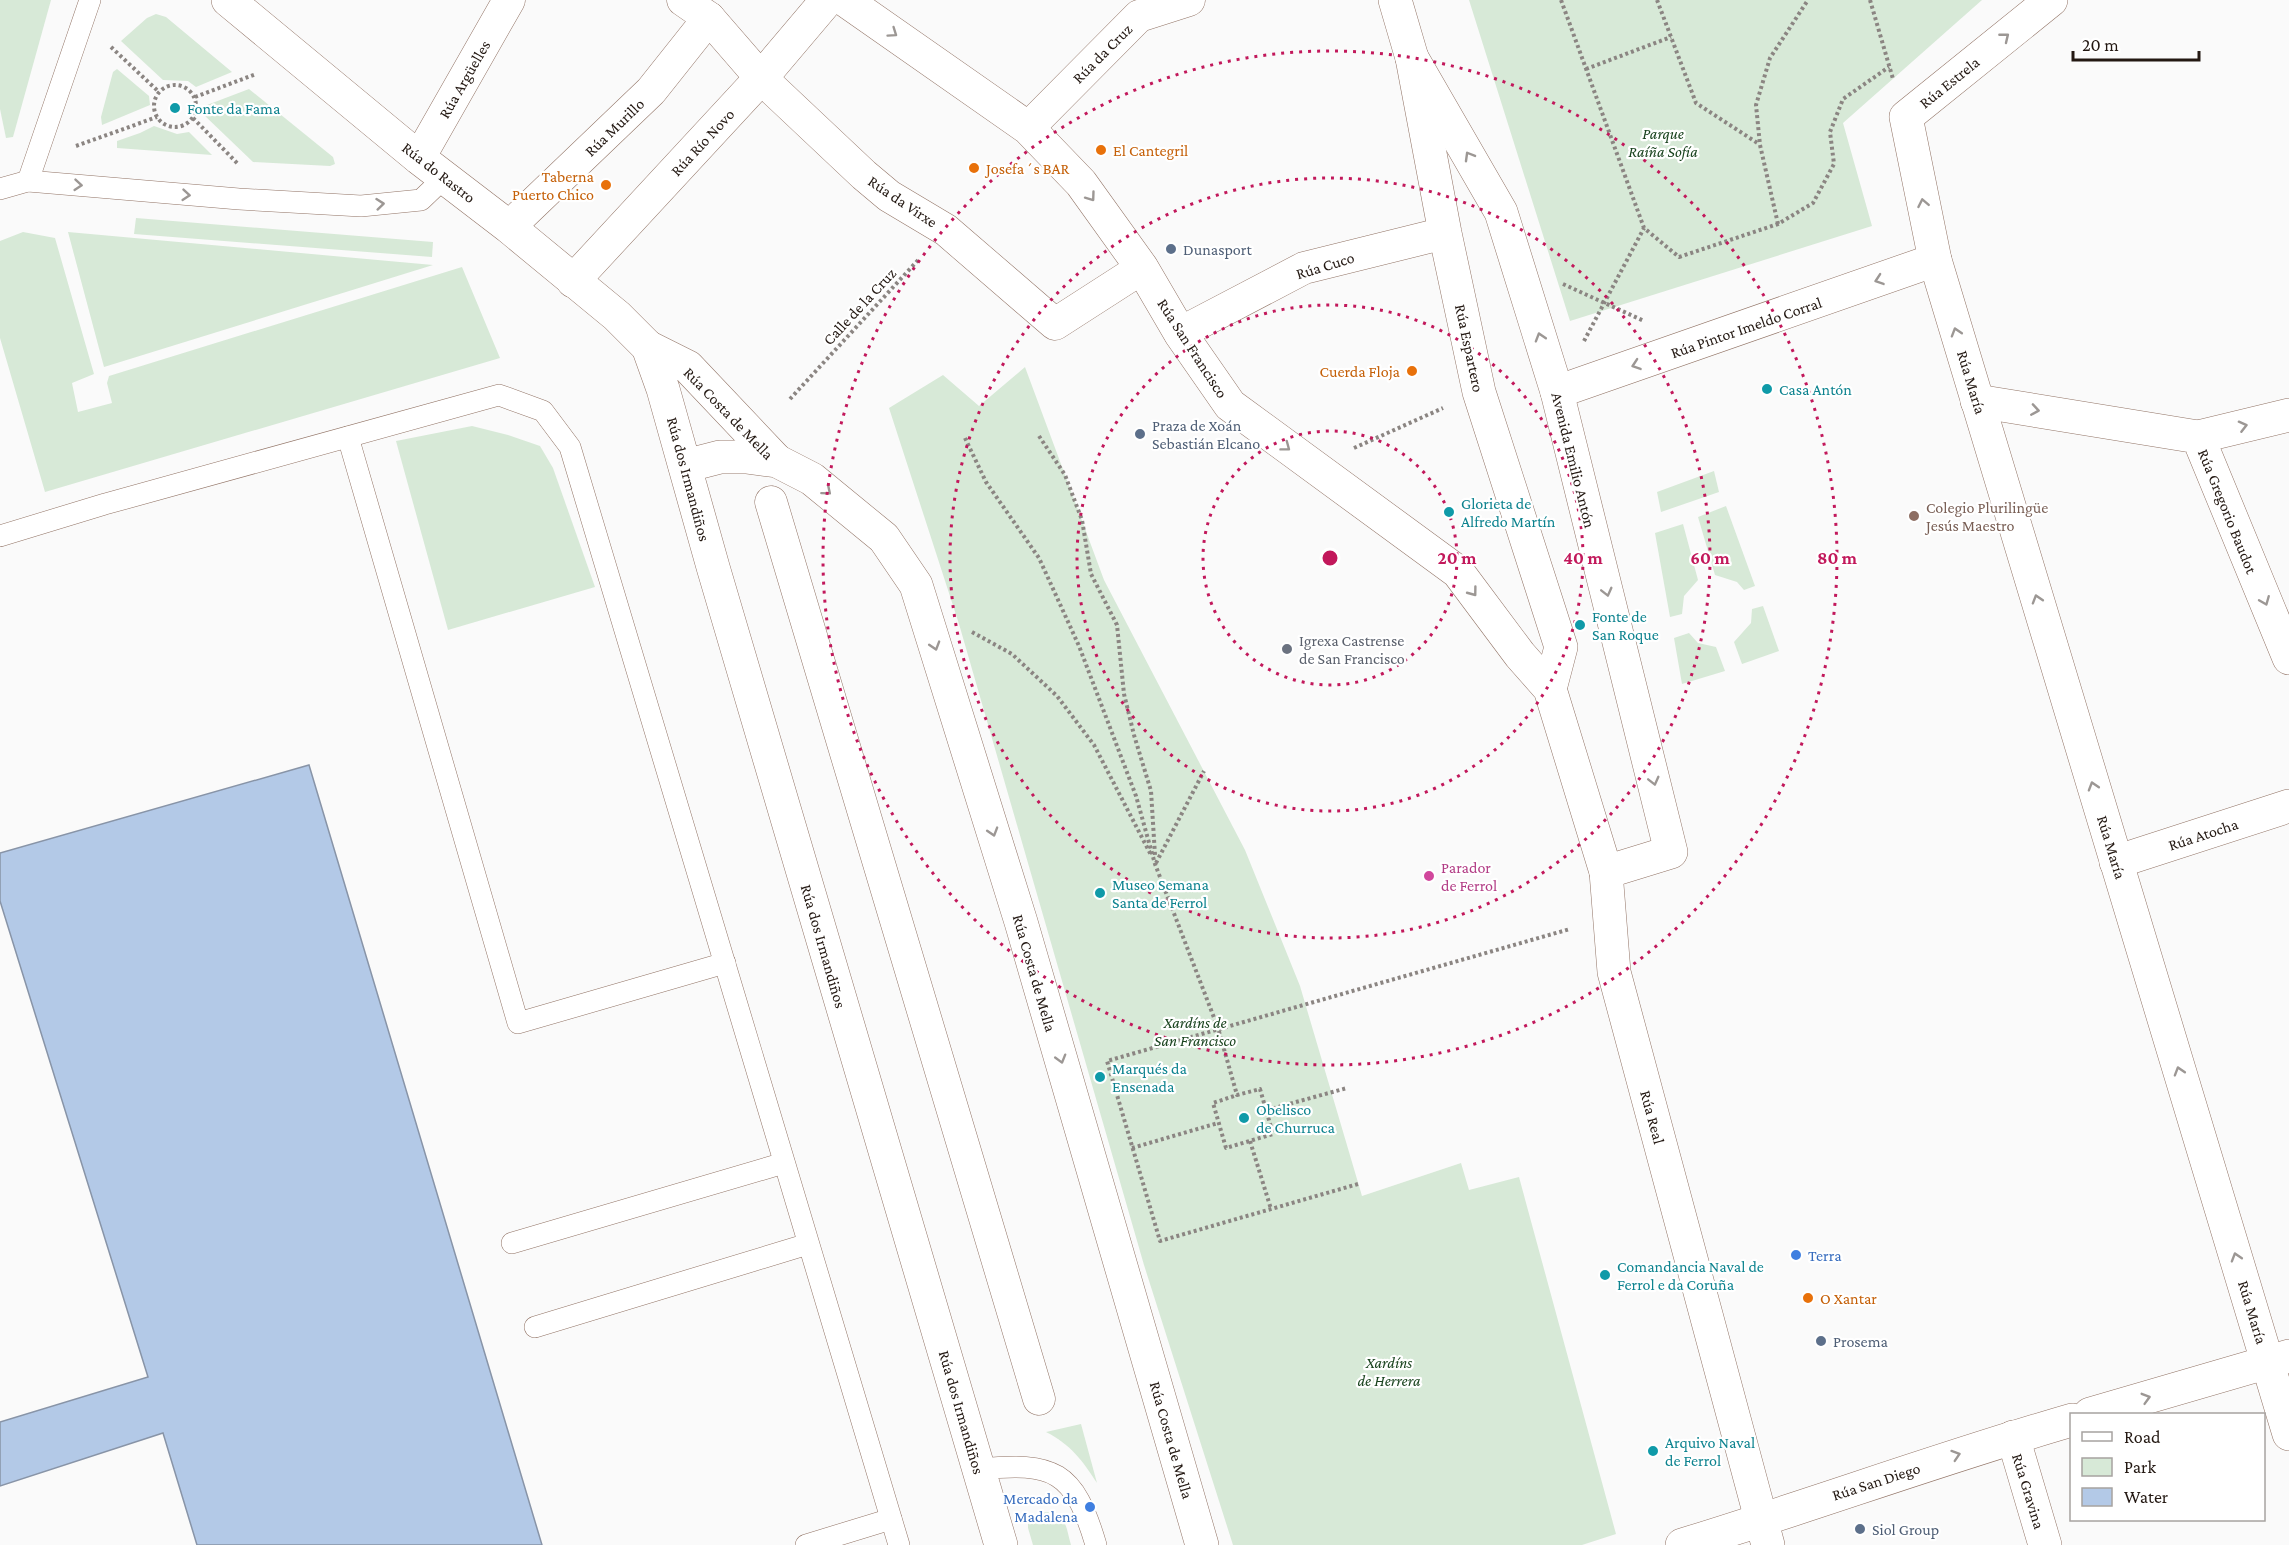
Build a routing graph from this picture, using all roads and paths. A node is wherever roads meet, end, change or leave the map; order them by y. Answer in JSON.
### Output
{"nodes":[{"id":1,"x":90,"y":0,"type":"edge"},
{"id":2,"x":228,"y":0,"type":"edge"},
{"id":3,"x":509,"y":0,"type":"edge"},
{"id":4,"x":683,"y":0,"type":"edge"},
{"id":5,"x":827,"y":0,"type":"edge"},
{"id":6,"x":845,"y":0,"type":"edge"},
{"id":7,"x":1189,"y":0,"type":"edge"},
{"id":8,"x":1395,"y":0,"type":"edge"},
{"id":9,"x":1561,"y":0,"type":"edge"},
{"id":10,"x":1656,"y":0,"type":"edge"},
{"id":11,"x":1808,"y":0,"type":"edge"},
{"id":12,"x":1870,"y":0,"type":"edge"},
{"id":13,"x":2051,"y":0,"type":"edge"},
{"id":14,"x":709,"y":18,"type":"junction"},
{"id":15,"x":1671,"y":37,"type":"junction"},
{"id":16,"x":111,"y":47,"type":"dead end"},
{"id":17,"x":298,"y":57,"type":"junction"},
{"id":18,"x":1412,"y":58,"type":"junction"},
{"id":19,"x":1889,"y":67,"type":"junction"},
{"id":20,"x":1586,"y":69,"type":"junction"},
{"id":21,"x":761,"y":78,"type":"junction"},
{"id":22,"x":159,"y":92,"type":"junction"},
{"id":23,"x":195,"y":97,"type":"junction"},
{"id":24,"x":157,"y":117,"type":"junction"},
{"id":25,"x":1906,"y":117,"type":"junction"},
{"id":26,"x":193,"y":118,"type":"junction"},
{"id":27,"x":1028,"y":128,"type":"junction"},
{"id":28,"x":1760,"y":145,"type":"junction"},
{"id":29,"x":419,"y":158,"type":"junction"},
{"id":30,"x":35,"y":160,"type":"junction"},
{"id":31,"x":242,"y":168,"type":"dead end"},
{"id":32,"x":445,"y":177,"type":"junction"},
{"id":33,"x":28,"y":181,"type":"junction"},
{"id":34,"x":0,"y":189,"type":"edge"},
{"id":35,"x":1778,"y":224,"type":"junction"},
{"id":36,"x":509,"y":227,"type":"junction"},
{"id":37,"x":1644,"y":228,"type":"junction"},
{"id":38,"x":946,"y":230,"type":"junction"},
{"id":39,"x":1445,"y":233,"type":"junction"},
{"id":40,"x":1935,"y":260,"type":"junction"},
{"id":41,"x":1517,"y":263,"type":"junction"},
{"id":42,"x":1142,"y":268,"type":"junction"},
{"id":43,"x":573,"y":281,"type":"junction"},
{"id":44,"x":1604,"y":302,"type":"junction"},
{"id":45,"x":1180,"y":333,"type":"junction"},
{"id":46,"x":1696,"y":345,"type":"junction"},
{"id":47,"x":648,"y":347,"type":"junction"},
{"id":48,"x":1479,"y":392,"type":"junction"},
{"id":49,"x":1557,"y":392,"type":"junction"},
{"id":50,"x":790,"y":399,"type":"dead end"},
{"id":51,"x":1977,"y":400,"type":"junction"},
{"id":52,"x":2289,"y":415,"type":"edge"},
{"id":53,"x":1040,"y":436,"type":"dead end"},
{"id":54,"x":348,"y":437,"type":"junction"},
{"id":55,"x":2198,"y":437,"type":"junction"},
{"id":56,"x":965,"y":438,"type":"dead end"},
{"id":57,"x":777,"y":462,"type":"junction"},
{"id":58,"x":685,"y":466,"type":"junction"},
{"id":59,"x":1312,"y":466,"type":"junction"},
{"id":60,"x":771,"y":502,"type":"dead end"},
{"id":61,"x":0,"y":536,"type":"edge"},
{"id":62,"x":967,"y":629,"type":"dead end"},
{"id":63,"x":2289,"y":658,"type":"edge"},
{"id":64,"x":1550,"y":688,"type":"junction"},
{"id":65,"x":1204,"y":771,"type":"dead end"},
{"id":66,"x":2289,"y":806,"type":"edge"},
{"id":67,"x":2116,"y":862,"type":"junction"},
{"id":68,"x":1155,"y":864,"type":"junction"},
{"id":69,"x":1606,"y":872,"type":"junction"},
{"id":70,"x":1570,"y":929,"type":"dead end"},
{"id":71,"x":725,"y":963,"type":"junction"},
{"id":72,"x":1218,"y":1028,"type":"junction"},
{"id":73,"x":1347,"y":1088,"type":"dead end"},
{"id":74,"x":1237,"y":1095,"type":"junction"},
{"id":75,"x":1267,"y":1110,"type":"junction"},
{"id":76,"x":1218,"y":1122,"type":"junction"},
{"id":77,"x":1250,"y":1141,"type":"junction"},
{"id":78,"x":1132,"y":1148,"type":"junction"},
{"id":79,"x":784,"y":1163,"type":"junction"},
{"id":80,"x":1358,"y":1184,"type":"dead end"},
{"id":81,"x":1271,"y":1209,"type":"junction"},
{"id":82,"x":512,"y":1243,"type":"dead end"},
{"id":83,"x":808,"y":1245,"type":"junction"},
{"id":84,"x":535,"y":1327,"type":"dead end"},
{"id":85,"x":2278,"y":1359,"type":"edge"},
{"id":86,"x":1039,"y":1399,"type":"dead end"},
{"id":87,"x":2093,"y":1413,"type":"edge"},
{"id":88,"x":2070,"y":1421,"type":"edge"},
{"id":89,"x":2289,"y":1434,"type":"edge"},
{"id":90,"x":2013,"y":1437,"type":"junction"},
{"id":91,"x":979,"y":1469,"type":"junction"},
{"id":92,"x":891,"y":1519,"type":"junction"},
{"id":93,"x":1765,"y":1533,"type":"edge"},
{"id":94,"x":806,"y":1545,"type":"edge"},
{"id":95,"x":899,"y":1545,"type":"edge"},
{"id":96,"x":1001,"y":1545,"type":"edge"},
{"id":97,"x":1096,"y":1545,"type":"edge"},
{"id":98,"x":1202,"y":1545,"type":"edge"},
{"id":99,"x":1682,"y":1545,"type":"edge"},
{"id":100,"x":2045,"y":1545,"type":"edge"}],
"edges":[{"from":1,"to":30,"type":"lane"},
{"from":2,"to":17,"type":"street","name":"Rúa do Rastro"},
{"from":3,"to":29,"type":"street","name":"Rúa Argüelles"},
{"from":4,"to":14,"type":"street","name":"Rúa da Virxe"},
{"from":5,"to":21,"type":"street","name":"Rúa Río Novo"},
{"from":6,"to":27,"type":"street","name":"Rúa San Francisco","one_way":true},
{"from":7,"to":27,"type":"street","name":"Rúa da Cruz"},
{"from":8,"to":18,"type":"street","name":"Rúa Espartero"},
{"from":9,"to":20,"type":"path"},
{"from":10,"to":15,"type":"path"},
{"from":11,"to":28,"type":"path"},
{"from":12,"to":19,"type":"path"},
{"from":25,"to":13,"type":"street","name":"Rúa Estrela","one_way":true},
{"from":14,"to":21,"type":"street","name":"Rúa da Virxe"},
{"from":14,"to":36,"type":"street","name":"Rúa Murillo"},
{"from":15,"to":20,"type":"path"},
{"from":15,"to":28,"type":"path"},
{"from":16,"to":22,"type":"path"},
{"from":17,"to":23,"type":"path"},
{"from":17,"to":29,"type":"street","name":"Rúa do Rastro"},
{"from":18,"to":39,"type":"street","name":"Rúa Espartero"},
{"from":41,"to":18,"type":"street","name":"Avenida Emilio Antón","one_way":true},
{"from":19,"to":25,"type":"path"},
{"from":19,"to":35,"type":"path"},
{"from":20,"to":37,"type":"path"},
{"from":21,"to":38,"type":"street","name":"Rúa da Virxe"},
{"from":21,"to":43,"type":"street","name":"Rúa Río Novo"},
{"from":22,"to":23,"type":"path"},
{"from":22,"to":24,"type":"path"},
{"from":23,"to":26,"type":"path"},
{"from":24,"to":26,"type":"path"},
{"from":24,"to":30,"type":"path"},
{"from":40,"to":25,"type":"street","name":"Rúa Estrela","one_way":true},
{"from":26,"to":31,"type":"path"},
{"from":27,"to":42,"type":"street","name":"Rúa San Francisco","one_way":true},
{"from":28,"to":35,"type":"path"},
{"from":29,"to":32,"type":"street","name":"Rúa do Rastro"},
{"from":30,"to":33,"type":"lane"},
{"from":33,"to":32,"type":"lane","one_way":true},
{"from":32,"to":36,"type":"street","name":"Rúa do Rastro"},
{"from":33,"to":34,"type":"lane"},
{"from":35,"to":37,"type":"path"},
{"from":36,"to":43,"type":"street","name":"Rúa do Rastro"},
{"from":37,"to":44,"type":"path"},
{"from":38,"to":42,"type":"street","name":"Rúa da Virxe"},
{"from":38,"to":50,"type":"path","name":"Calle de la Cruz"},
{"from":39,"to":45,"type":"street","name":"Rúa Cuco"},
{"from":39,"to":48,"type":"street","name":"Rúa Espartero"},
{"from":40,"to":46,"type":"street","name":"Rúa Pintor Imeldo Corral","one_way":true},
{"from":51,"to":40,"type":"street","name":"Rúa María","one_way":true},
{"from":41,"to":44,"type":"path"},
{"from":49,"to":41,"type":"street","name":"Avenida Emilio Antón","one_way":true},
{"from":42,"to":45,"type":"street","name":"Rúa San Francisco"},
{"from":43,"to":47,"type":"street","name":"Rúa do Rastro"},
{"from":44,"to":46,"type":"path"},
{"from":45,"to":59,"type":"street","name":"Rúa San Francisco","one_way":true},
{"from":46,"to":49,"type":"street","name":"Rúa Pintor Imeldo Corral","one_way":true},
{"from":47,"to":57,"type":"street","name":"Rúa Costa de Mella"},
{"from":47,"to":58,"type":"street","name":"Rúa dos Irmandiños"},
{"from":48,"to":59,"type":"path"},
{"from":48,"to":64,"type":"street","name":"Rúa Espartero"},
{"from":49,"to":69,"type":"street","name":"Avenida Emilio Antón","one_way":true},
{"from":51,"to":55,"type":"street","name":"Rúa Gregorio Baudot","one_way":true},
{"from":67,"to":51,"type":"street","name":"Rúa María","one_way":true},
{"from":55,"to":52,"type":"street","one_way":true},
{"from":53,"to":68,"type":"path"},
{"from":54,"to":61,"type":"lane"},
{"from":54,"to":71,"type":"lane"},
{"from":54,"to":71,"type":"lane"},
{"from":55,"to":63,"type":"street","name":"Rúa Gregorio Baudot","one_way":true},
{"from":56,"to":68,"type":"path"},
{"from":57,"to":58,"type":"street","name":"Rúa Costa de Mella"},
{"from":57,"to":98,"type":"street","name":"Rúa Costa de Mella","one_way":true},
{"from":58,"to":91,"type":"street","name":"Rúa dos Irmandiños"},
{"from":59,"to":64,"type":"street","name":"Rúa San Francisco","one_way":true},
{"from":60,"to":86,"type":"street"},
{"from":62,"to":68,"type":"path"},
{"from":64,"to":69,"type":"street","name":"Rúa Real"},
{"from":65,"to":68,"type":"path"},
{"from":66,"to":67,"type":"street","name":"Rúa Atocha"},
{"from":85,"to":67,"type":"street","name":"Rúa María","one_way":true},
{"from":68,"to":72,"type":"path"},
{"from":69,"to":93,"type":"street","name":"Rúa Real"},
{"from":70,"to":72,"type":"path"},
{"from":71,"to":79,"type":"lane"},
{"from":72,"to":74,"type":"path"},
{"from":72,"to":78,"type":"path"},
{"from":73,"to":75,"type":"path"},
{"from":74,"to":75,"type":"path"},
{"from":74,"to":76,"type":"path"},
{"from":75,"to":77,"type":"path"},
{"from":76,"to":77,"type":"path"},
{"from":76,"to":78,"type":"path"},
{"from":77,"to":81,"type":"path"},
{"from":78,"to":81,"type":"path"},
{"from":79,"to":82,"type":"lane"},
{"from":79,"to":83,"type":"lane"},
{"from":80,"to":81,"type":"path"},
{"from":83,"to":84,"type":"lane"},
{"from":83,"to":92,"type":"lane"},
{"from":87,"to":85,"type":"street","one_way":true},
{"from":85,"to":89,"type":"street","name":"Rúa María"},
{"from":88,"to":90,"type":"street","name":"Rúa San Diego"},
{"from":93,"to":90,"type":"street","name":"Rúa San Diego","one_way":true},
{"from":90,"to":100,"type":"street","name":"Rúa Gravina"},
{"from":91,"to":96,"type":"street","name":"Rúa dos Irmandiños"},
{"from":91,"to":97,"type":"lane"},
{"from":92,"to":94,"type":"lane"},
{"from":92,"to":95,"type":"lane"},
{"from":93,"to":99,"type":"street","name":"Rúa San Diego"}]}
